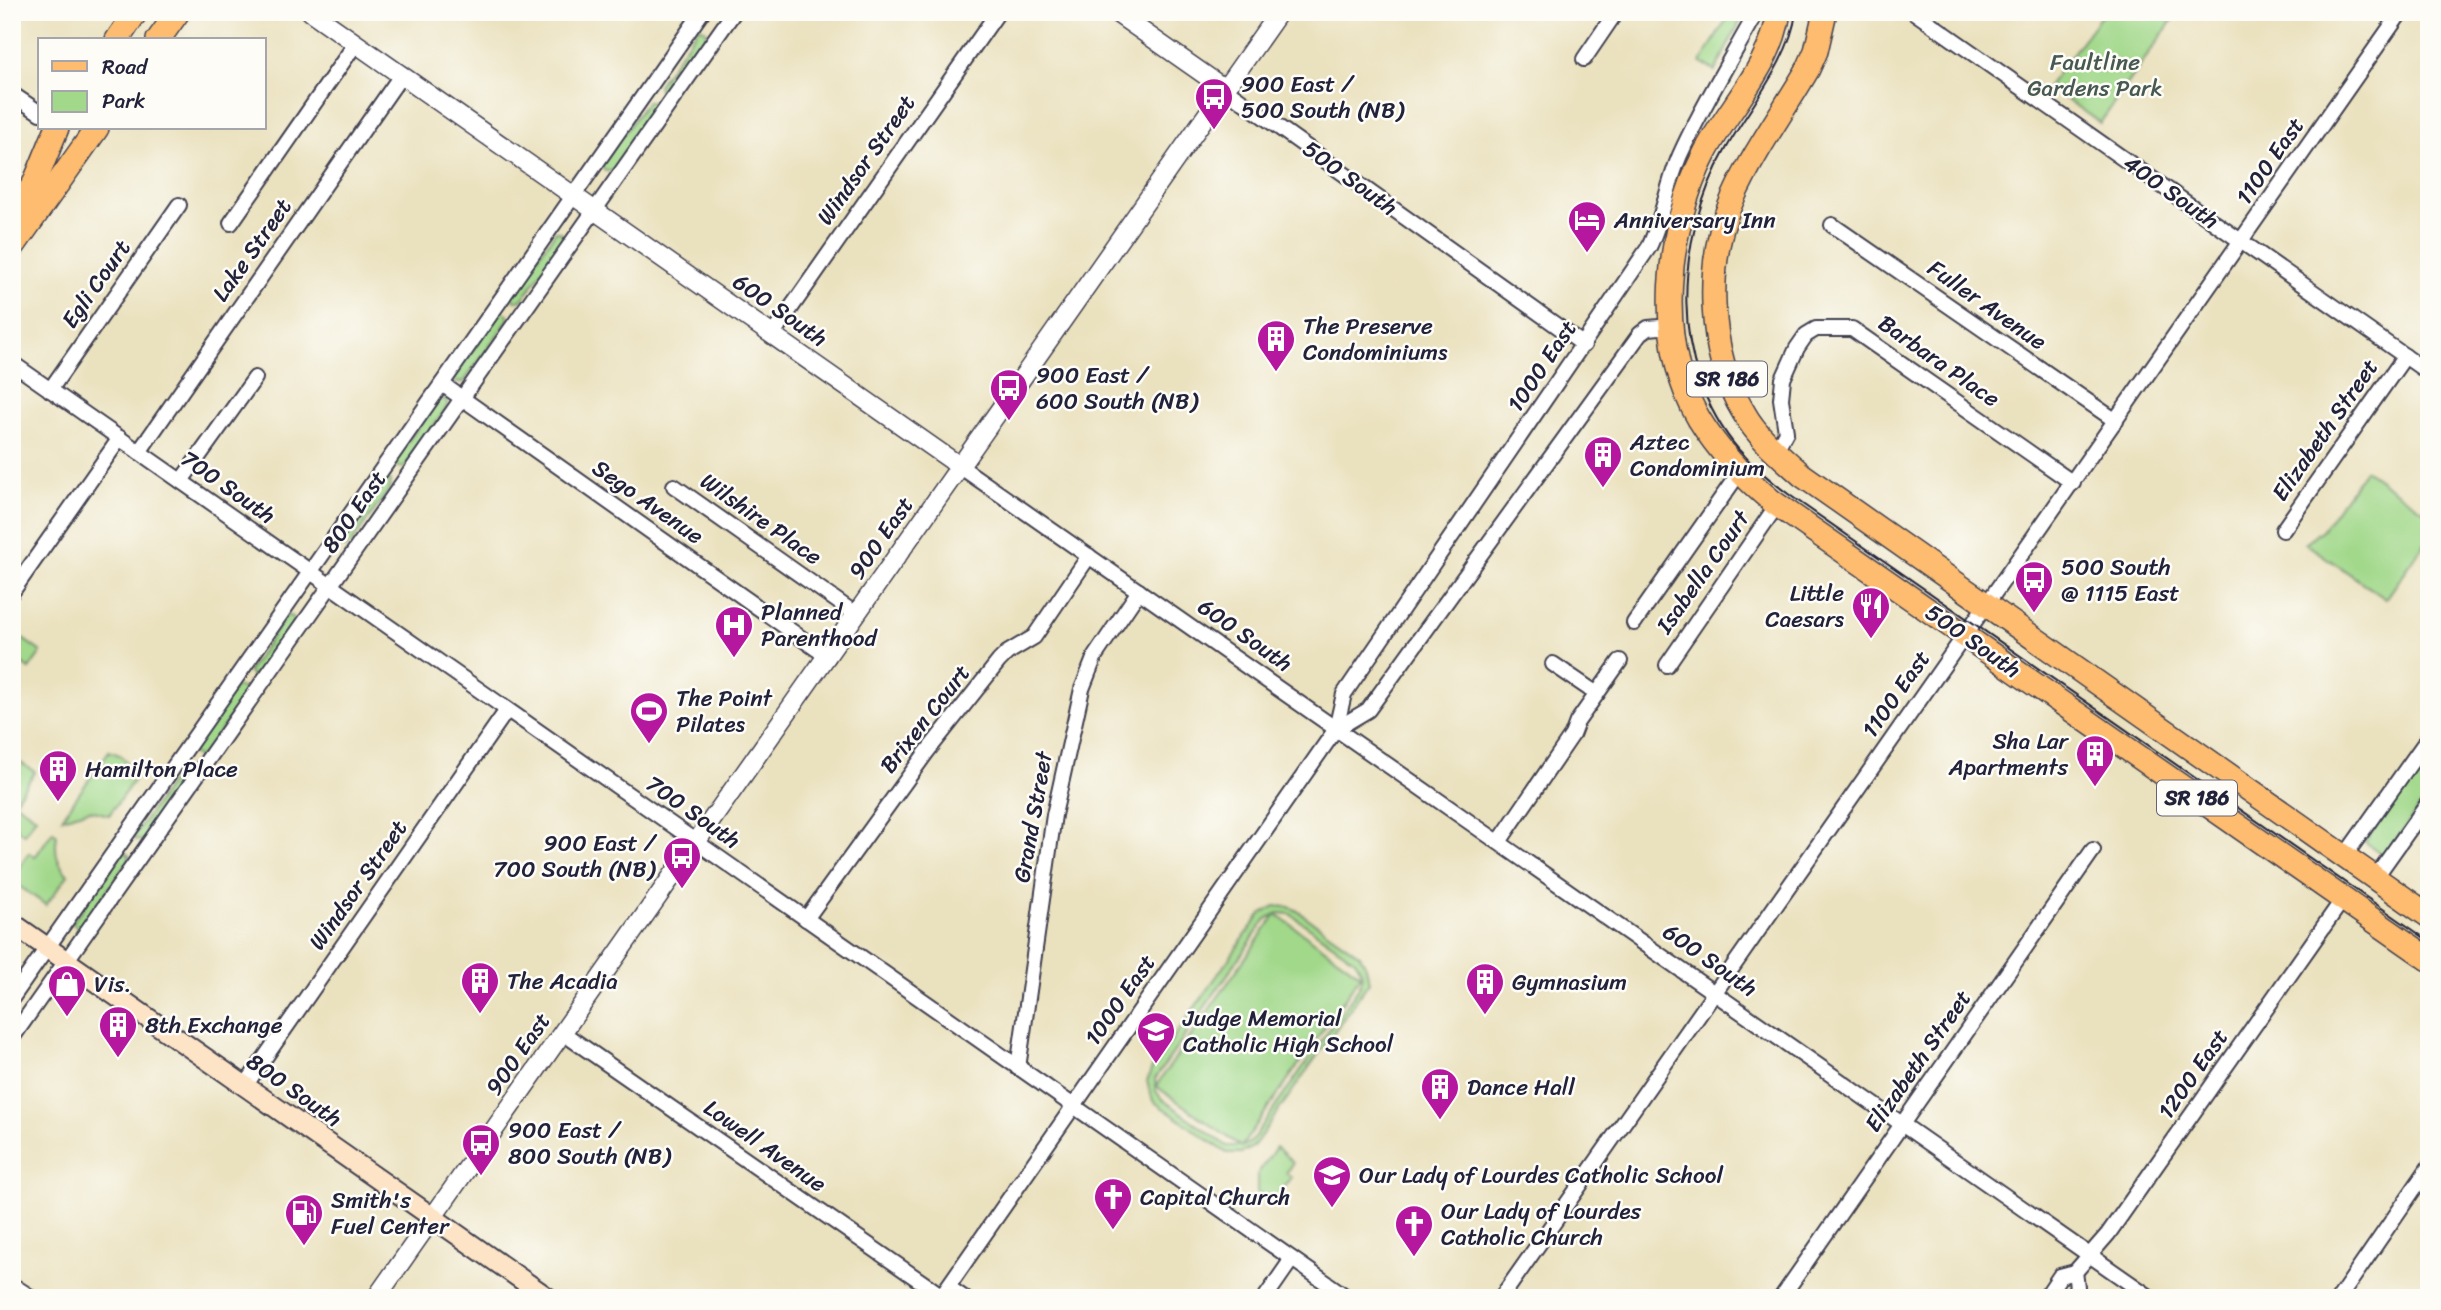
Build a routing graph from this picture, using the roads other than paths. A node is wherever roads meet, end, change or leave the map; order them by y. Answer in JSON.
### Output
{"nodes":[{"id":1,"x":136,"y":12,"type":"edge"},
{"id":2,"x":178,"y":12,"type":"edge"},
{"id":3,"x":311,"y":12,"type":"edge"},
{"id":4,"x":734,"y":12,"type":"edge"},
{"id":5,"x":998,"y":12,"type":"edge"},
{"id":6,"x":1115,"y":12,"type":"edge"},
{"id":7,"x":1279,"y":12,"type":"edge"},
{"id":8,"x":1616,"y":12,"type":"edge"},
{"id":9,"x":1757,"y":12,"type":"edge"},
{"id":10,"x":1779,"y":12,"type":"edge"},
{"id":11,"x":1825,"y":12,"type":"edge"},
{"id":12,"x":1914,"y":12,"type":"edge"},
{"id":13,"x":2401,"y":12,"type":"edge"},
{"id":14,"x":701,"y":13,"type":"edge"},
{"id":15,"x":723,"y":29,"type":"junction"},
{"id":16,"x":118,"y":38,"type":"edge"},
{"id":17,"x":159,"y":38,"type":"edge"},
{"id":18,"x":356,"y":43,"type":"junction"},
{"id":19,"x":1584,"y":59,"type":"dead end"},
{"id":20,"x":402,"y":74,"type":"junction"},
{"id":21,"x":1225,"y":89,"type":"junction"},
{"id":22,"x":648,"y":90,"type":"junction"},
{"id":23,"x":12,"y":94,"type":"edge"},
{"id":24,"x":668,"y":104,"type":"junction"},
{"id":25,"x":38,"y":112,"type":"edge"},
{"id":26,"x":55,"y":130,"type":"edge"},
{"id":27,"x":55,"y":130,"type":"edge"},
{"id":28,"x":96,"y":130,"type":"edge"},
{"id":29,"x":12,"y":190,"type":"edge"},
{"id":30,"x":575,"y":194,"type":"junction"},
{"id":31,"x":180,"y":205,"type":"dead end"},
{"id":32,"x":595,"y":209,"type":"junction"},
{"id":33,"x":12,"y":215,"type":"edge"},
{"id":34,"x":231,"y":223,"type":"dead end"},
{"id":35,"x":1832,"y":225,"type":"dead end"},
{"id":36,"x":2241,"y":241,"type":"junction"},
{"id":37,"x":12,"y":248,"type":"edge"},
{"id":38,"x":500,"y":300,"type":"junction"},
{"id":39,"x":521,"y":314,"type":"junction"},
{"id":40,"x":1672,"y":326,"type":"junction"},
{"id":41,"x":772,"y":335,"type":"junction"},
{"id":42,"x":1584,"y":345,"type":"junction"},
{"id":43,"x":2405,"y":356,"type":"junction"},
{"id":44,"x":12,"y":363,"type":"edge"},
{"id":45,"x":2429,"y":373,"type":"edge"},
{"id":46,"x":255,"y":378,"type":"dead end"},
{"id":47,"x":442,"y":384,"type":"junction"},
{"id":48,"x":50,"y":390,"type":"junction"},
{"id":49,"x":462,"y":398,"type":"junction"},
{"id":50,"x":2116,"y":421,"type":"junction"},
{"id":51,"x":120,"y":438,"type":"junction"},
{"id":52,"x":139,"y":452,"type":"junction"},
{"id":53,"x":1775,"y":452,"type":"junction"},
{"id":54,"x":384,"y":466,"type":"junction"},
{"id":55,"x":961,"y":467,"type":"junction"},
{"id":56,"x":1739,"y":473,"type":"junction"},
{"id":57,"x":404,"y":480,"type":"junction"},
{"id":58,"x":181,"y":481,"type":"junction"},
{"id":59,"x":2073,"y":483,"type":"junction"},
{"id":60,"x":674,"y":486,"type":"dead end"},
{"id":61,"x":1777,"y":505,"type":"junction"},
{"id":62,"x":2283,"y":530,"type":"dead end"},
{"id":63,"x":1089,"y":556,"type":"junction"},
{"id":64,"x":311,"y":572,"type":"junction"},
{"id":65,"x":330,"y":586,"type":"junction"},
{"id":66,"x":1139,"y":591,"type":"junction"},
{"id":67,"x":12,"y":592,"type":"edge"},
{"id":68,"x":1987,"y":606,"type":"junction"},
{"id":69,"x":857,"y":615,"type":"junction"},
{"id":70,"x":1634,"y":622,"type":"dead end"},
{"id":71,"x":1965,"y":636,"type":"junction"},
{"id":72,"x":828,"y":656,"type":"junction"},
{"id":73,"x":1620,"y":661,"type":"dead end"},
{"id":74,"x":1553,"y":664,"type":"dead end"},
{"id":75,"x":1667,"y":664,"type":"dead end"},
{"id":76,"x":239,"y":675,"type":"junction"},
{"id":77,"x":258,"y":689,"type":"junction"},
{"id":78,"x":1597,"y":694,"type":"junction"},
{"id":79,"x":508,"y":710,"type":"junction"},
{"id":80,"x":1336,"y":729,"type":"junction"},
{"id":81,"x":2429,"y":737,"type":"edge"},
{"id":82,"x":181,"y":758,"type":"junction"},
{"id":83,"x":200,"y":771,"type":"junction"},
{"id":84,"x":2429,"y":802,"type":"edge"},
{"id":85,"x":126,"y":836,"type":"junction"},
{"id":86,"x":1499,"y":842,"type":"junction"},
{"id":87,"x":697,"y":843,"type":"junction"},
{"id":88,"x":145,"y":849,"type":"junction"},
{"id":89,"x":2093,"y":850,"type":"dead end"},
{"id":90,"x":2344,"y":857,"type":"junction"},
{"id":91,"x":2375,"y":878,"type":"junction"},
{"id":92,"x":2343,"y":899,"type":"junction"},
{"id":93,"x":2429,"y":916,"type":"edge"},
{"id":94,"x":806,"y":919,"type":"junction"},
{"id":95,"x":12,"y":923,"type":"edge"},
{"id":96,"x":48,"y":948,"type":"junction"},
{"id":97,"x":2429,"y":959,"type":"edge"},
{"id":98,"x":66,"y":961,"type":"junction"},
{"id":99,"x":1714,"y":992,"type":"junction"},
{"id":100,"x":12,"y":998,"type":"edge"},
{"id":101,"x":563,"y":1033,"type":"junction"},
{"id":102,"x":12,"y":1038,"type":"edge"},
{"id":103,"x":1018,"y":1068,"type":"junction"},
{"id":104,"x":245,"y":1086,"type":"junction"},
{"id":105,"x":1074,"y":1106,"type":"junction"},
{"id":106,"x":1902,"y":1124,"type":"junction"},
{"id":107,"x":2429,"y":1167,"type":"edge"},
{"id":108,"x":433,"y":1217,"type":"junction"},
{"id":109,"x":2091,"y":1255,"type":"junction"},
{"id":110,"x":1292,"y":1259,"type":"junction"},
{"id":111,"x":2075,"y":1272,"type":"junction"},
{"id":112,"x":12,"y":1285,"type":"edge"},
{"id":113,"x":943,"y":1294,"type":"edge"},
{"id":114,"x":29,"y":1296,"type":"edge"},
{"id":115,"x":376,"y":1298,"type":"edge"},
{"id":116,"x":548,"y":1298,"type":"edge"},
{"id":117,"x":964,"y":1298,"type":"edge"},
{"id":118,"x":1265,"y":1298,"type":"edge"},
{"id":119,"x":1348,"y":1298,"type":"edge"},
{"id":120,"x":1501,"y":1298,"type":"edge"},
{"id":121,"x":1781,"y":1298,"type":"edge"},
{"id":122,"x":2048,"y":1298,"type":"edge"},
{"id":123,"x":2070,"y":1298,"type":"edge"},
{"id":124,"x":2151,"y":1298,"type":"edge"},
{"id":125,"x":2339,"y":1298,"type":"edge"}],
"edges":[{"from":1,"to":16,"type":"main road"},
{"from":2,"to":17,"type":"main road"},
{"from":3,"to":18,"type":"street","name":"600 South"},
{"from":4,"to":15,"type":"street","name":"800 East"},
{"from":5,"to":41,"type":"street","name":"Windsor Street"},
{"from":6,"to":21,"type":"street","name":"500 South"},
{"from":7,"to":21,"type":"street","name":"900 East"},
{"from":8,"to":19,"type":"street"},
{"from":9,"to":42,"type":"street","name":"1000 East"},
{"from":10,"to":40,"type":"main road","name":"500 South","number":"SR 186"},
{"from":11,"to":53,"type":"main road","name":"500 South","number":"SR 186"},
{"from":12,"to":36,"type":"street","name":"400 South"},
{"from":13,"to":36,"type":"street","name":"1100 East"},
{"from":14,"to":15,"type":"street"},
{"from":14,"to":22,"type":"street","name":"800 East"},
{"from":15,"to":24,"type":"street","name":"800 East"},
{"from":18,"to":20,"type":"street","name":"600 South"},
{"from":18,"to":34,"type":"street"},
{"from":20,"to":30,"type":"street","name":"600 South"},
{"from":20,"to":52,"type":"street","name":"Lake Street"},
{"from":21,"to":42,"type":"street","name":"500 South"},
{"from":21,"to":55,"type":"street","name":"900 East"},
{"from":22,"to":24,"type":"street"},
{"from":22,"to":30,"type":"street","name":"800 East"},
{"from":23,"to":25,"type":"street"},
{"from":24,"to":32,"type":"street","name":"800 East"},
{"from":26,"to":29,"type":"main road"},
{"from":27,"to":33,"type":"main road"},
{"from":28,"to":37,"type":"main road"},
{"from":30,"to":32,"type":"street","name":"600 South"},
{"from":30,"to":38,"type":"street","name":"800 East"},
{"from":31,"to":48,"type":"street","name":"Egli Court"},
{"from":32,"to":39,"type":"street","name":"800 East"},
{"from":32,"to":41,"type":"street","name":"600 South"},
{"from":35,"to":50,"type":"street","name":"Fuller Avenue"},
{"from":36,"to":43,"type":"street","name":"400 South"},
{"from":36,"to":50,"type":"street","name":"1100 East"},
{"from":38,"to":39,"type":"street"},
{"from":38,"to":47,"type":"street","name":"800 East"},
{"from":39,"to":49,"type":"street","name":"800 East"},
{"from":40,"to":56,"type":"main road","name":"500 South","number":"SR 186"},
{"from":40,"to":80,"type":"street","name":"1000 East"},
{"from":41,"to":55,"type":"street","name":"600 South"},
{"from":42,"to":80,"type":"street","name":"1000 East"},
{"from":43,"to":45,"type":"street","name":"400 South"},
{"from":43,"to":62,"type":"street","name":"Elizabeth Street"},
{"from":44,"to":48,"type":"street","name":"700 South"},
{"from":46,"to":58,"type":"street"},
{"from":47,"to":49,"type":"street","name":"Sego Avenue"},
{"from":47,"to":54,"type":"street","name":"800 East"},
{"from":48,"to":51,"type":"street","name":"700 South"},
{"from":49,"to":57,"type":"street","name":"800 East"},
{"from":49,"to":72,"type":"street","name":"Sego Avenue"},
{"from":50,"to":59,"type":"street","name":"1100 East"},
{"from":51,"to":52,"type":"street","name":"700 South"},
{"from":51,"to":67,"type":"street"},
{"from":52,"to":58,"type":"street","name":"700 South"},
{"from":53,"to":59,"type":"street","name":"Barbara Place"},
{"from":53,"to":68,"type":"main road","name":"500 South","number":"SR 186"},
{"from":54,"to":57,"type":"street"},
{"from":54,"to":64,"type":"street","name":"800 East"},
{"from":55,"to":63,"type":"street","name":"600 South"},
{"from":55,"to":69,"type":"street","name":"900 East"},
{"from":56,"to":61,"type":"main road","name":"500 South","number":"SR 186"},
{"from":56,"to":70,"type":"street"},
{"from":57,"to":65,"type":"street","name":"800 East"},
{"from":58,"to":64,"type":"street","name":"700 South"},
{"from":59,"to":68,"type":"street","name":"1100 East"},
{"from":60,"to":69,"type":"street","name":"Wilshire Place"},
{"from":61,"to":71,"type":"main road","name":"500 South","number":"SR 186"},
{"from":61,"to":75,"type":"street","name":"Isabella Court"},
{"from":63,"to":66,"type":"street","name":"600 South"},
{"from":63,"to":94,"type":"street","name":"Brixen Court"},
{"from":64,"to":65,"type":"street","name":"700 South"},
{"from":64,"to":76,"type":"street","name":"800 East"},
{"from":65,"to":77,"type":"street","name":"800 East"},
{"from":65,"to":79,"type":"street","name":"700 South"},
{"from":66,"to":80,"type":"street","name":"600 South"},
{"from":66,"to":103,"type":"street","name":"Grand Street"},
{"from":68,"to":71,"type":"street","name":"1100 East"},
{"from":68,"to":90,"type":"main road","name":"500 South","number":"SR 186"},
{"from":69,"to":72,"type":"street","name":"900 East"},
{"from":71,"to":92,"type":"main road","name":"500 South","number":"SR 186"},
{"from":71,"to":99,"type":"street","name":"1100 East"},
{"from":72,"to":87,"type":"street","name":"900 East"},
{"from":73,"to":78,"type":"street"},
{"from":74,"to":78,"type":"street"},
{"from":76,"to":77,"type":"street"},
{"from":76,"to":82,"type":"street","name":"800 East"},
{"from":77,"to":83,"type":"street","name":"800 East"},
{"from":78,"to":86,"type":"street"},
{"from":79,"to":87,"type":"street","name":"700 South"},
{"from":79,"to":104,"type":"street","name":"Windsor Street"},
{"from":80,"to":86,"type":"street","name":"600 South"},
{"from":80,"to":105,"type":"street","name":"1000 East"},
{"from":81,"to":90,"type":"street"},
{"from":82,"to":83,"type":"street"},
{"from":82,"to":85,"type":"street","name":"800 East"},
{"from":83,"to":88,"type":"street","name":"800 East"},
{"from":84,"to":91,"type":"street"},
{"from":85,"to":88,"type":"street"},
{"from":85,"to":96,"type":"street","name":"800 East"},
{"from":86,"to":99,"type":"street","name":"600 South"},
{"from":87,"to":94,"type":"street","name":"700 South"},
{"from":87,"to":101,"type":"street","name":"900 East"},
{"from":88,"to":98,"type":"street","name":"800 East"},
{"from":89,"to":106,"type":"street","name":"Elizabeth Street"},
{"from":90,"to":91,"type":"main road","name":"500 South","number":"SR 186"},
{"from":91,"to":93,"type":"main road","name":"500 South","number":"SR 186"},
{"from":92,"to":97,"type":"main road","name":"500 South","number":"SR 186"},
{"from":92,"to":109,"type":"street","name":"1200 East"},
{"from":94,"to":103,"type":"street","name":"700 South"},
{"from":95,"to":96,"type":"main road","name":"800 South"},
{"from":96,"to":98,"type":"main road","name":"800 South"},
{"from":96,"to":100,"type":"street","name":"800 East"},
{"from":98,"to":102,"type":"street","name":"800 East"},
{"from":98,"to":104,"type":"main road","name":"800 South"},
{"from":99,"to":106,"type":"street","name":"600 South"},
{"from":99,"to":120,"type":"street","name":"1100 East"},
{"from":101,"to":108,"type":"street","name":"900 East"},
{"from":101,"to":113,"type":"street","name":"Lowell Avenue"},
{"from":103,"to":105,"type":"street","name":"700 South"},
{"from":104,"to":108,"type":"main road","name":"800 South"},
{"from":105,"to":110,"type":"street","name":"700 South"},
{"from":105,"to":113,"type":"street","name":"1000 East"},
{"from":106,"to":109,"type":"street","name":"600 South"},
{"from":106,"to":121,"type":"street","name":"Elizabeth Street"},
{"from":107,"to":125,"type":"street"},
{"from":108,"to":115,"type":"street","name":"900 East"},
{"from":108,"to":116,"type":"main road","name":"800 South"},
{"from":109,"to":111,"type":"street","name":"1200 East"},
{"from":109,"to":124,"type":"street","name":"600 South"},
{"from":110,"to":118,"type":"street"},
{"from":110,"to":119,"type":"street","name":"700 South"},
{"from":111,"to":122,"type":"street","name":"1200 East"},
{"from":111,"to":123,"type":"street"},
{"from":112,"to":114,"type":"street"},
{"from":113,"to":117,"type":"street","name":"Lowell Avenue"}]}
